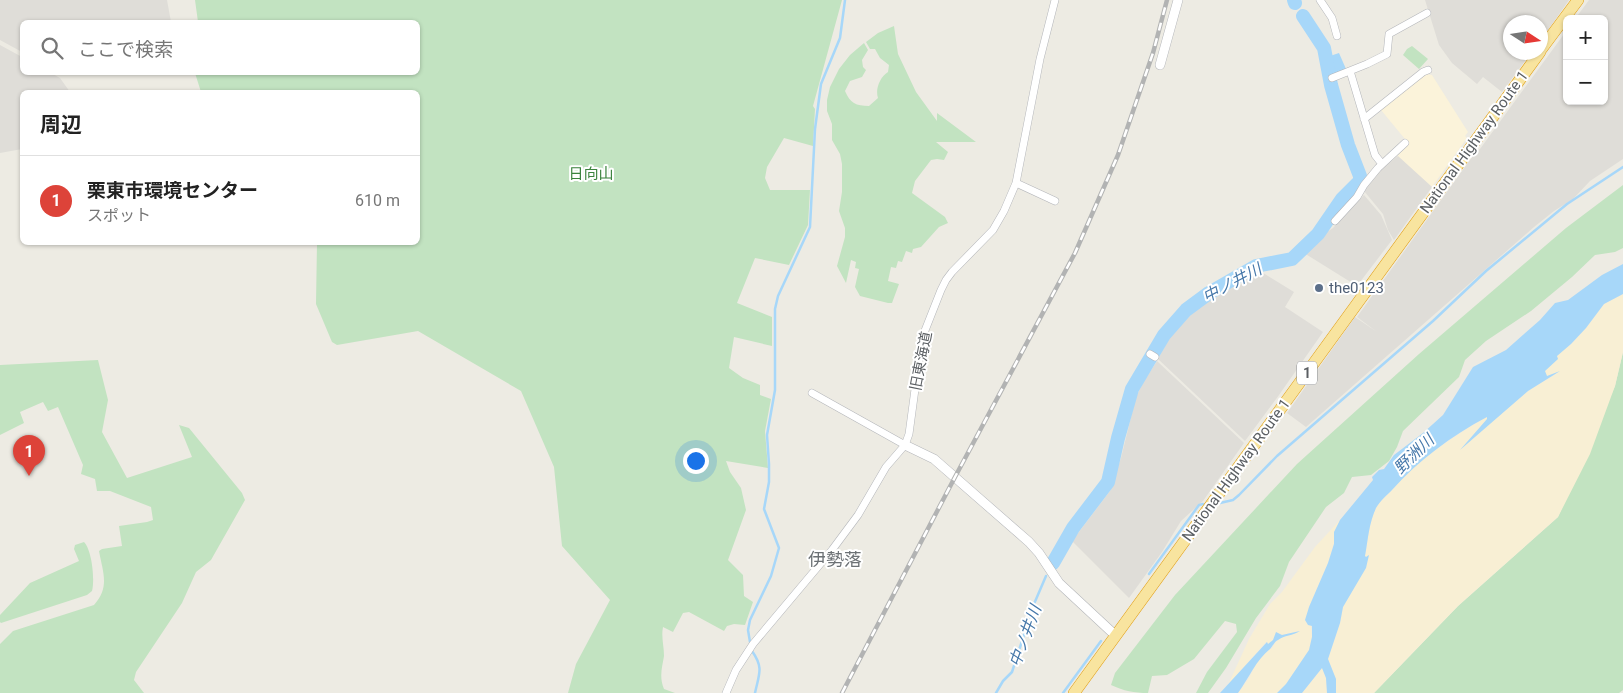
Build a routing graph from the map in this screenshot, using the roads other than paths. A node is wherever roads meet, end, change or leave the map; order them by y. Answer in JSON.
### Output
{"nodes":[{"id":1,"x":1055,"y":0,"type":"edge"},
{"id":2,"x":1178,"y":0,"type":"edge"},
{"id":3,"x":1320,"y":0,"type":"edge"},
{"id":4,"x":1578,"y":0,"type":"edge"},
{"id":5,"x":1427,"y":13,"type":"dead end"},
{"id":6,"x":1337,"y":36,"type":"dead end"},
{"id":7,"x":1548,"y":41,"type":"edge"},
{"id":8,"x":1534,"y":60,"type":"edge"},
{"id":9,"x":1160,"y":65,"type":"dead end"},
{"id":10,"x":1428,"y":70,"type":"dead end"},
{"id":11,"x":1350,"y":71,"type":"junction"},
{"id":12,"x":1332,"y":78,"type":"dead end"},
{"id":13,"x":1364,"y":119,"type":"junction"},
{"id":14,"x":1405,"y":143,"type":"dead end"},
{"id":15,"x":1382,"y":164,"type":"junction"},
{"id":16,"x":1016,"y":183,"type":"junction"},
{"id":17,"x":1055,"y":201,"type":"dead end"},
{"id":18,"x":1334,"y":221,"type":"dead end"},
{"id":19,"x":812,"y":393,"type":"dead end"},
{"id":20,"x":905,"y":445,"type":"junction"},
{"id":21,"x":1116,"y":636,"type":"junction"},
{"id":22,"x":726,"y":693,"type":"edge"},
{"id":23,"x":1074,"y":693,"type":"edge"}],
"edges":[{"from":1,"to":16,"type":"street","name":"旧東海道"},
{"from":2,"to":9,"type":"street"},
{"from":3,"to":6,"type":"street"},
{"from":4,"to":7,"type":"highway","name":"National Highway Route 1","number":"1"},
{"from":5,"to":11,"type":"street"},
{"from":8,"to":21,"type":"highway","name":"National Highway Route 1","number":"1"},
{"from":10,"to":13,"type":"street"},
{"from":11,"to":12,"type":"street"},
{"from":11,"to":13,"type":"street"},
{"from":13,"to":15,"type":"street"},
{"from":14,"to":15,"type":"street"},
{"from":15,"to":18,"type":"street"},
{"from":16,"to":17,"type":"street"},
{"from":16,"to":20,"type":"street","name":"旧東海道"},
{"from":19,"to":20,"type":"street"},
{"from":20,"to":21,"type":"street"},
{"from":20,"to":22,"type":"street","name":"旧東海道"},
{"from":21,"to":23,"type":"highway","name":"National Highway Route 1","number":"1"}]}
